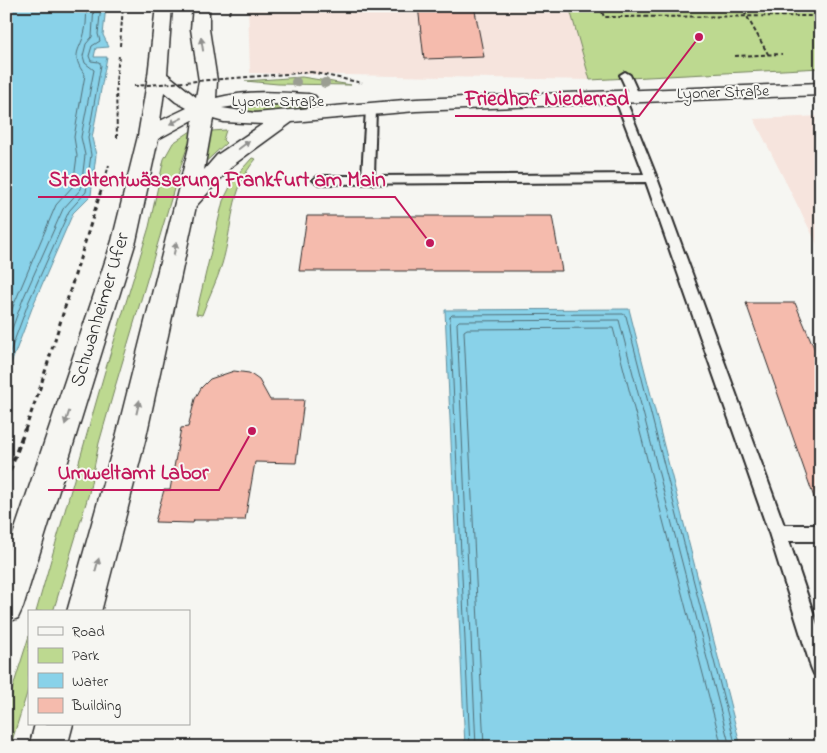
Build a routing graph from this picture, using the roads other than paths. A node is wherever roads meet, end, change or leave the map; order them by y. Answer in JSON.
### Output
{"nodes":[{"id":1,"x":164,"y":6,"type":"edge"},
{"id":2,"x":201,"y":6,"type":"edge"},
{"id":3,"x":625,"y":75,"type":"dead end"},
{"id":4,"x":158,"y":76,"type":"junction"},
{"id":5,"x":208,"y":81,"type":"junction"},
{"id":6,"x":821,"y":89,"type":"edge"},
{"id":7,"x":240,"y":98,"type":"junction"},
{"id":8,"x":628,"y":98,"type":"junction"},
{"id":9,"x":416,"y":105,"type":"junction"},
{"id":10,"x":205,"y":109,"type":"junction"},
{"id":11,"x":371,"y":109,"type":"junction"},
{"id":12,"x":288,"y":116,"type":"junction"},
{"id":13,"x":148,"y":136,"type":"junction"},
{"id":14,"x":651,"y":178,"type":"junction"},
{"id":15,"x":368,"y":179,"type":"junction"},
{"id":16,"x":320,"y":180,"type":"dead end"},
{"id":17,"x":185,"y":205,"type":"junction"},
{"id":18,"x":778,"y":533,"type":"junction"},
{"id":19,"x":821,"y":534,"type":"edge"},
{"id":20,"x":6,"y":607,"type":"edge"},
{"id":21,"x":85,"y":610,"type":"edge"},
{"id":22,"x":821,"y":667,"type":"edge"},
{"id":23,"x":53,"y":726,"type":"edge"},
{"id":24,"x":48,"y":747,"type":"edge"}],
"edges":[{"from":1,"to":4,"type":"main road","name":"Schwanheimer Ufer"},
{"from":5,"to":2,"type":"main road","one_way":true},
{"from":3,"to":8,"type":"lane"},
{"from":4,"to":10,"type":"main road"},
{"from":4,"to":13,"type":"main road","name":"Schwanheimer Ufer"},
{"from":5,"to":7,"type":"main road"},
{"from":5,"to":10,"type":"main road"},
{"from":6,"to":8,"type":"main road","name":"Lyoner Straße"},
{"from":7,"to":9,"type":"main road","name":"Lyoner Straße"},
{"from":7,"to":10,"type":"main road","name":"Lyoner Straße"},
{"from":8,"to":9,"type":"main road","name":"Lyoner Straße"},
{"from":8,"to":14,"type":"lane"},
{"from":9,"to":11,"type":"main road","name":"Lyoner Straße"},
{"from":10,"to":12,"type":"main road","name":"Lyoner Straße"},
{"from":10,"to":13,"type":"main road","one_way":true},
{"from":10,"to":17,"type":"main road"},
{"from":11,"to":12,"type":"main road","name":"Lyoner Straße"},
{"from":11,"to":15,"type":"lane"},
{"from":17,"to":12,"type":"main road","one_way":true},
{"from":13,"to":20,"type":"main road","name":"Schwanheimer Ufer","one_way":true},
{"from":14,"to":15,"type":"lane"},
{"from":14,"to":18,"type":"lane"},
{"from":15,"to":16,"type":"lane"},
{"from":21,"to":17,"type":"main road","one_way":true},
{"from":18,"to":19,"type":"lane"},
{"from":18,"to":22,"type":"lane"},
{"from":23,"to":24,"type":"main road"}]}
